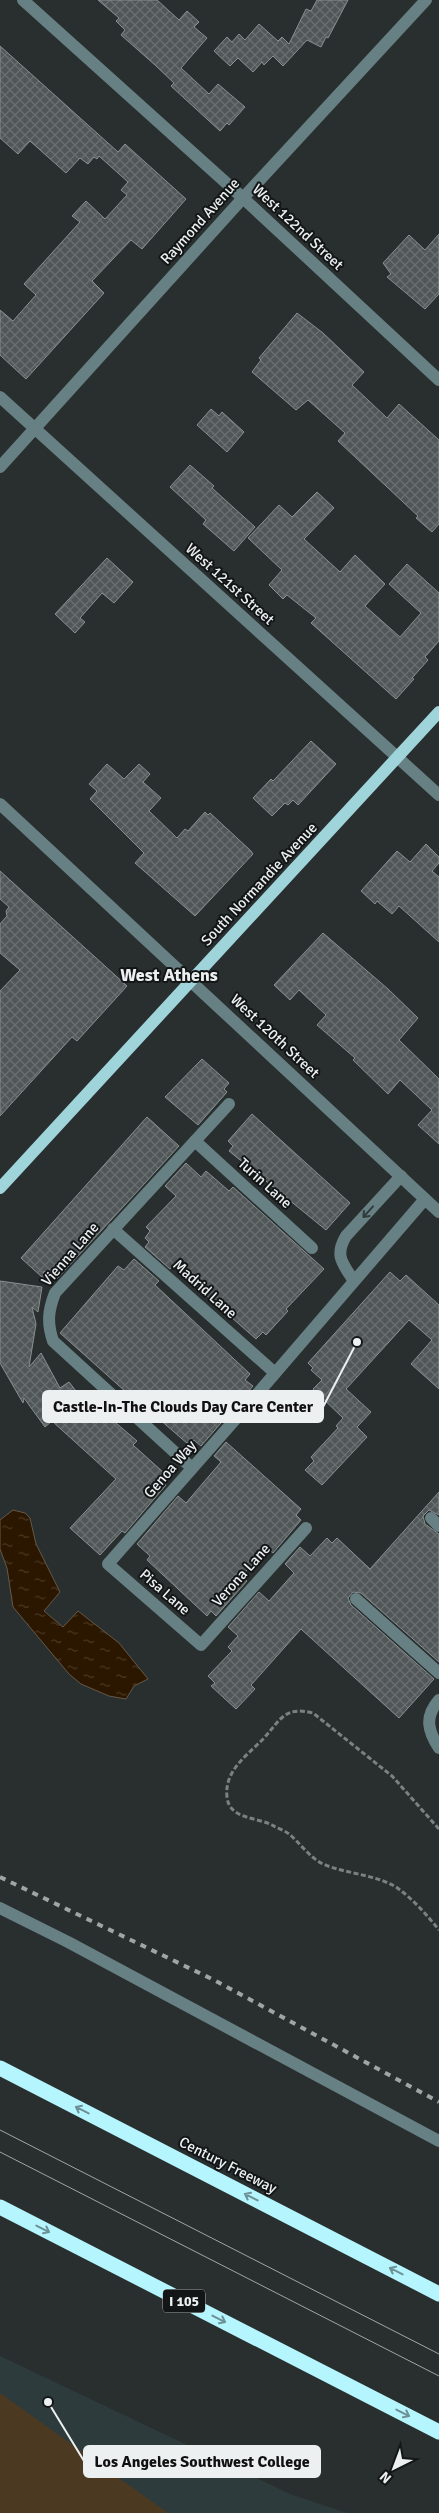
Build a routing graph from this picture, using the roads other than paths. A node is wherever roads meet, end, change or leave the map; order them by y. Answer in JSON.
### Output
{"nodes":[{"id":1,"x":23,"y":0,"type":"edge"},
{"id":2,"x":426,"y":0,"type":"edge"},
{"id":3,"x":243,"y":198,"type":"junction"},
{"id":4,"x":439,"y":380,"type":"edge"},
{"id":5,"x":0,"y":397,"type":"edge"},
{"id":6,"x":34,"y":428,"type":"junction"},
{"id":7,"x":0,"y":467,"type":"edge"},
{"id":8,"x":439,"y":712,"type":"edge"},
{"id":9,"x":398,"y":757,"type":"junction"},
{"id":10,"x":439,"y":795,"type":"edge"},
{"id":11,"x":0,"y":804,"type":"edge"},
{"id":12,"x":191,"y":980,"type":"junction"},
{"id":13,"x":229,"y":1104,"type":"dead end"},
{"id":14,"x":195,"y":1141,"type":"junction"},
{"id":15,"x":401,"y":1176,"type":"junction"},
{"id":16,"x":0,"y":1188,"type":"edge"},
{"id":17,"x":424,"y":1199,"type":"junction"},
{"id":18,"x":439,"y":1212,"type":"edge"},
{"id":19,"x":113,"y":1229,"type":"junction"},
{"id":20,"x":312,"y":1248,"type":"dead end"},
{"id":21,"x":354,"y":1281,"type":"junction"},
{"id":22,"x":275,"y":1374,"type":"junction"},
{"id":23,"x":192,"y":1468,"type":"junction"},
{"id":24,"x":306,"y":1528,"type":"dead end"},
{"id":25,"x":108,"y":1564,"type":"joint"},
{"id":26,"x":356,"y":1599,"type":"dead end"},
{"id":27,"x":201,"y":1644,"type":"joint"},
{"id":28,"x":439,"y":1673,"type":"edge"},
{"id":29,"x":439,"y":1700,"type":"edge"},
{"id":30,"x":439,"y":1748,"type":"edge"},
{"id":31,"x":0,"y":1908,"type":"edge"},
{"id":32,"x":0,"y":2068,"type":"edge"},
{"id":33,"x":439,"y":2141,"type":"edge"},
{"id":34,"x":0,"y":2207,"type":"edge"},
{"id":35,"x":439,"y":2294,"type":"edge"},
{"id":36,"x":439,"y":2432,"type":"edge"}],
"edges":[{"from":1,"to":3,"type":"street","name":"West 122nd Street"},
{"from":2,"to":3,"type":"street","name":"Raymond Avenue"},
{"from":3,"to":4,"type":"street","name":"West 122nd Street"},
{"from":3,"to":6,"type":"street","name":"Raymond Avenue"},
{"from":5,"to":6,"type":"street","name":"West 121st Street"},
{"from":6,"to":7,"type":"street","name":"Raymond Avenue"},
{"from":6,"to":9,"type":"street","name":"West 121st Street"},
{"from":8,"to":9,"type":"main road","name":"South Normandie Avenue"},
{"from":9,"to":10,"type":"street","name":"West 121st Street"},
{"from":9,"to":12,"type":"main road","name":"South Normandie Avenue"},
{"from":11,"to":12,"type":"street","name":"West 120th Street"},
{"from":12,"to":15,"type":"street","name":"West 120th Street"},
{"from":12,"to":16,"type":"main road","name":"South Normandie Avenue"},
{"from":13,"to":14,"type":"street","name":"Vienna Lane"},
{"from":14,"to":19,"type":"street","name":"Vienna Lane"},
{"from":14,"to":20,"type":"street","name":"Turin Lane"},
{"from":15,"to":17,"type":"street","name":"West 120th Street"},
{"from":15,"to":21,"type":"street","one_way":true},
{"from":17,"to":18,"type":"street","name":"West 120th Street"},
{"from":17,"to":21,"type":"street","name":"Genoa Way"},
{"from":19,"to":22,"type":"street","name":"Madrid Lane"},
{"from":19,"to":23,"type":"street","name":"Vienna Lane"},
{"from":21,"to":22,"type":"street","name":"Genoa Way"},
{"from":22,"to":23,"type":"street","name":"Genoa Way"},
{"from":23,"to":25,"type":"street","name":"Genoa Way"},
{"from":24,"to":27,"type":"street","name":"Verona Lane"},
{"from":25,"to":27,"type":"street","name":"Pisa Lane"},
{"from":26,"to":28,"type":"street"},
{"from":29,"to":30,"type":"street"},
{"from":31,"to":33,"type":"street"},
{"from":35,"to":32,"type":"highway","name":"Century Freeway","one_way":true},
{"from":34,"to":36,"type":"highway","number":"I 105","one_way":true}]}
